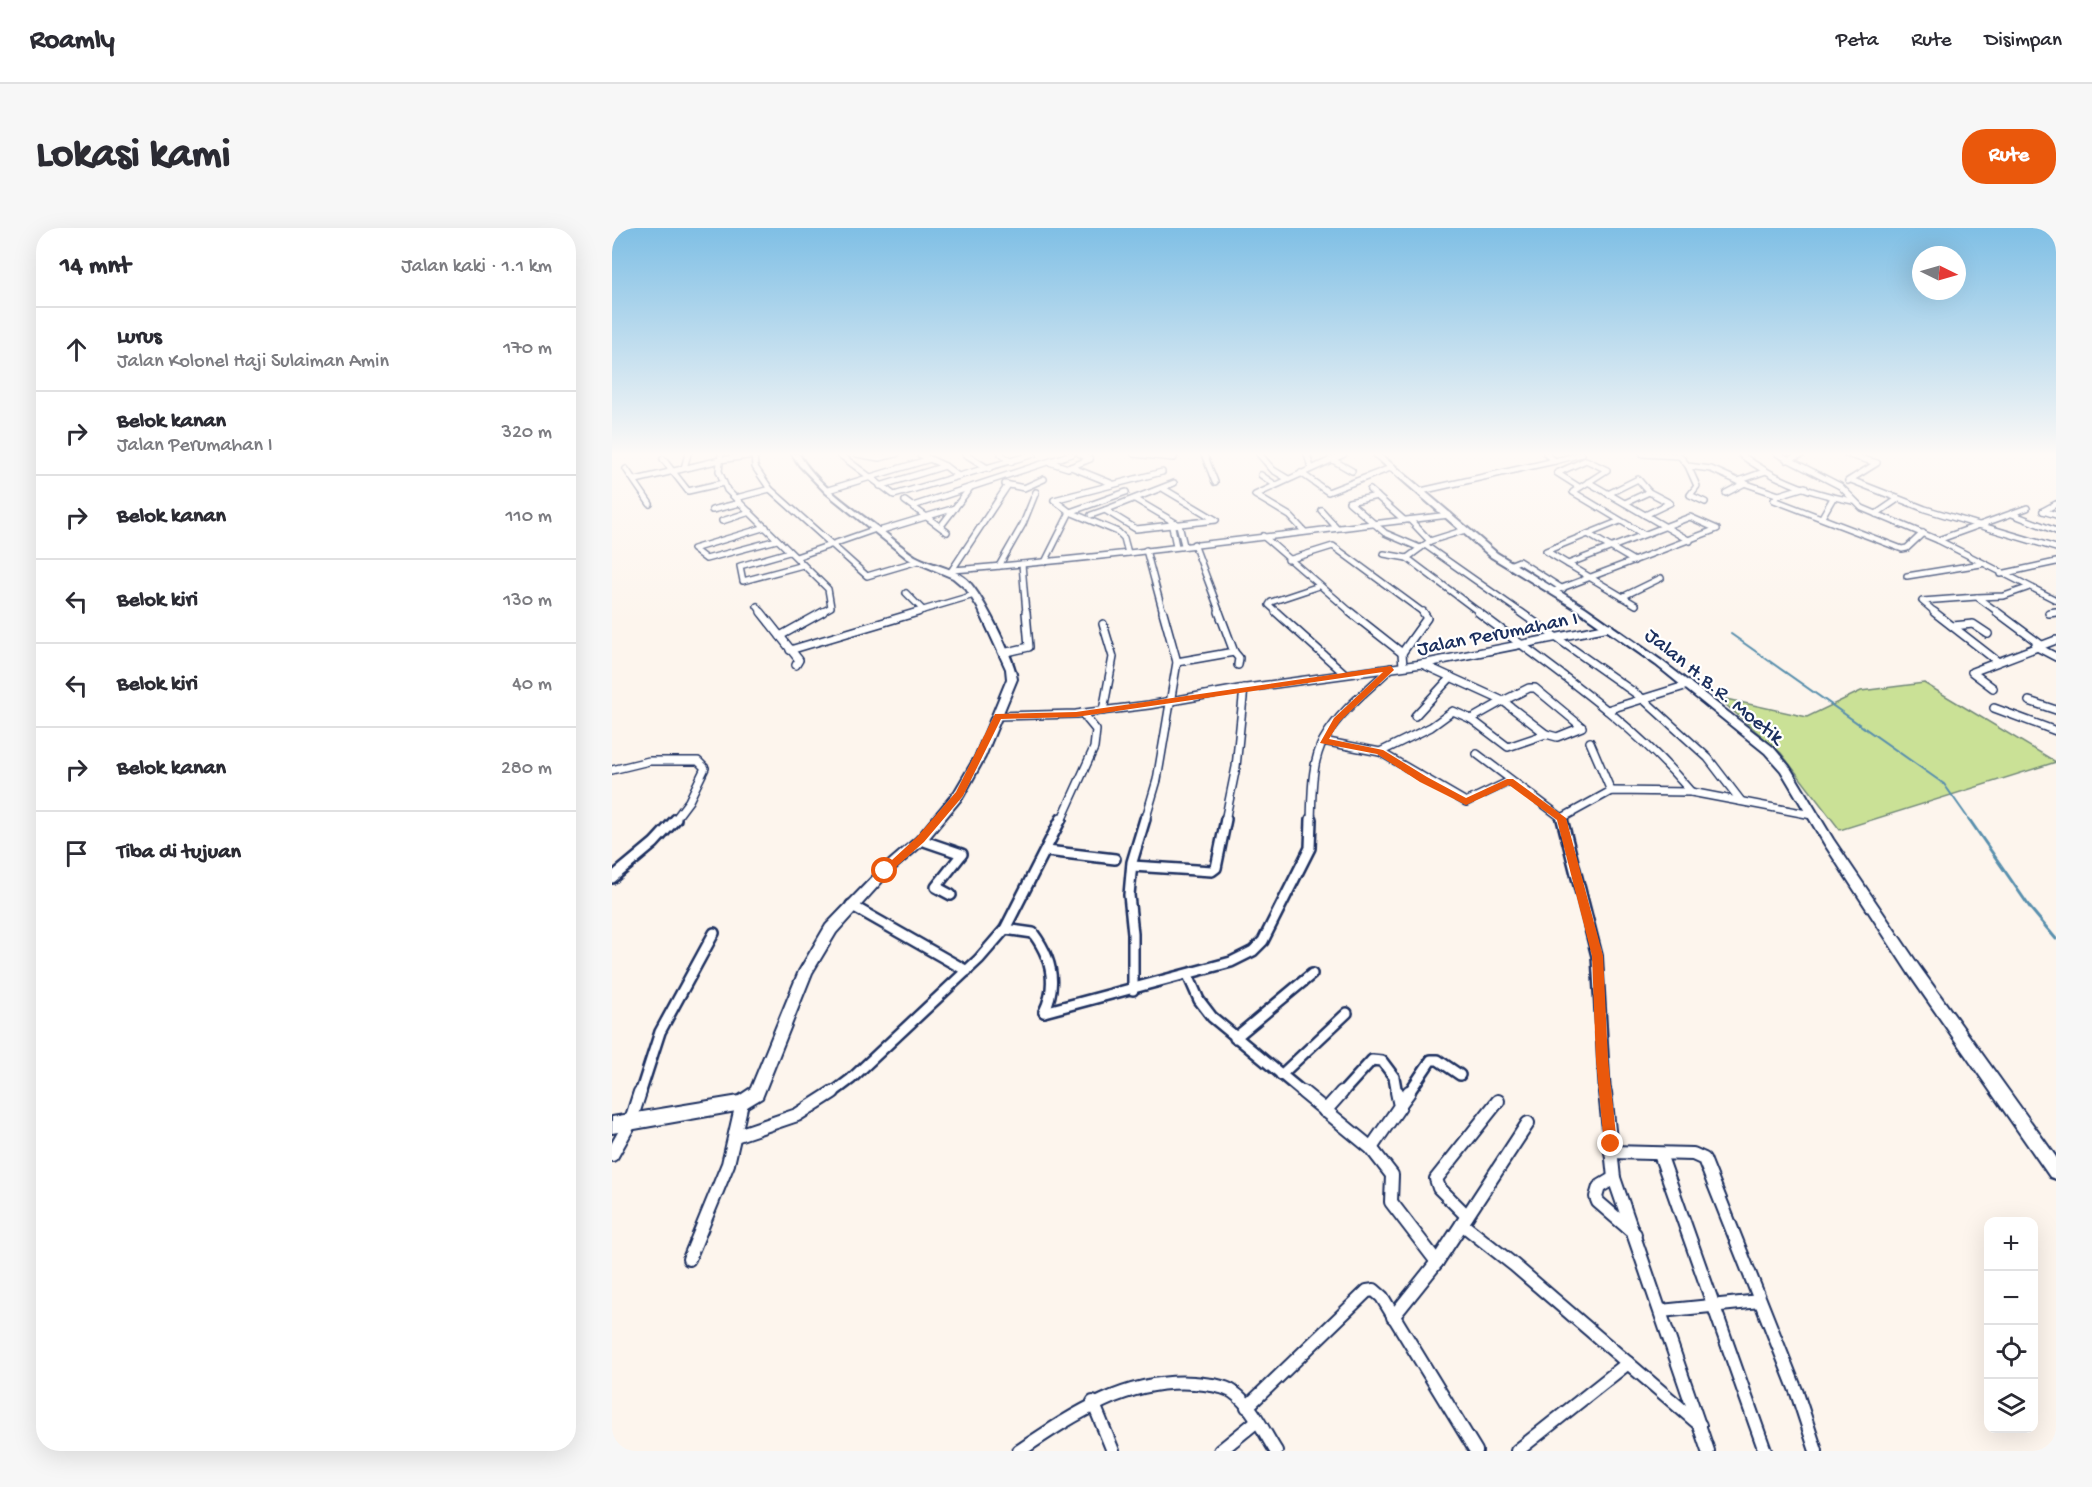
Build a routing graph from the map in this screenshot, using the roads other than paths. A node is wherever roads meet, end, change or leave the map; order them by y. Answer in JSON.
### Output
{"nodes":[{"id":1,"x":795,"y":511,"type":"edge"},
{"id":2,"x":854,"y":511,"type":"edge"},
{"id":3,"x":919,"y":511,"type":"edge"},
{"id":4,"x":945,"y":511,"type":"edge"},
{"id":5,"x":953,"y":511,"type":"edge"},
{"id":6,"x":991,"y":511,"type":"edge"},
{"id":7,"x":1028,"y":511,"type":"edge"},
{"id":8,"x":1102,"y":511,"type":"edge"},
{"id":9,"x":1107,"y":511,"type":"edge"},
{"id":10,"x":1156,"y":511,"type":"edge"},
{"id":11,"x":1204,"y":511,"type":"edge"},
{"id":12,"x":1281,"y":511,"type":"edge"},
{"id":13,"x":1322,"y":511,"type":"edge"},
{"id":14,"x":1358,"y":511,"type":"edge"},
{"id":15,"x":1396,"y":511,"type":"edge"},
{"id":16,"x":1444,"y":511,"type":"edge"},
{"id":17,"x":1604,"y":511,"type":"edge"},
{"id":18,"x":1640,"y":511,"type":"edge"},
{"id":19,"x":1652,"y":511,"type":"edge"},
{"id":20,"x":1801,"y":511,"type":"edge"},
{"id":21,"x":1826,"y":511,"type":"edge"},
{"id":22,"x":1871,"y":511,"type":"edge"},
{"id":23,"x":1880,"y":511,"type":"edge"},
{"id":24,"x":1937,"y":511,"type":"edge"},
{"id":25,"x":2019,"y":511,"type":"edge"},
{"id":26,"x":750,"y":512,"type":"joint"},
{"id":27,"x":1071,"y":512,"type":"joint"},
{"id":28,"x":1645,"y":514,"type":"junction"},
{"id":29,"x":1876,"y":514,"type":"junction"},
{"id":30,"x":2012,"y":514,"type":"junction"},
{"id":31,"x":1091,"y":515,"type":"dead end"},
{"id":32,"x":1449,"y":515,"type":"junction"},
{"id":33,"x":927,"y":517,"type":"junction"},
{"id":34,"x":1822,"y":518,"type":"junction"},
{"id":35,"x":1170,"y":519,"type":"junction"},
{"id":36,"x":1407,"y":520,"type":"junction"},
{"id":37,"x":722,"y":521,"type":"dead end"},
{"id":38,"x":1620,"y":521,"type":"junction"},
{"id":39,"x":1371,"y":524,"type":"junction"},
{"id":40,"x":1179,"y":525,"type":"junction"},
{"id":41,"x":1982,"y":525,"type":"junction"},
{"id":42,"x":941,"y":526,"type":"junction"},
{"id":43,"x":1172,"y":526,"type":"junction"},
{"id":44,"x":1666,"y":526,"type":"junction"},
{"id":45,"x":766,"y":527,"type":"junction"},
{"id":46,"x":1337,"y":528,"type":"junction"},
{"id":47,"x":878,"y":530,"type":"junction"},
{"id":48,"x":1465,"y":530,"type":"junction"},
{"id":49,"x":1304,"y":531,"type":"junction"},
{"id":50,"x":2056,"y":531,"type":"edge"},
{"id":51,"x":947,"y":532,"type":"dead end"},
{"id":52,"x":1923,"y":533,"type":"junction"},
{"id":53,"x":1588,"y":534,"type":"junction"},
{"id":54,"x":1643,"y":534,"type":"junction"},
{"id":55,"x":1263,"y":536,"type":"junction"},
{"id":56,"x":777,"y":540,"type":"junction"},
{"id":57,"x":1938,"y":540,"type":"junction"},
{"id":58,"x":1690,"y":541,"type":"junction"},
{"id":59,"x":833,"y":544,"type":"junction"},
{"id":60,"x":1194,"y":544,"type":"junction"},
{"id":61,"x":1425,"y":544,"type":"junction"},
{"id":62,"x":1184,"y":545,"type":"junction"},
{"id":63,"x":1176,"y":546,"type":"junction"},
{"id":64,"x":1612,"y":548,"type":"junction"},
{"id":65,"x":2056,"y":548,"type":"edge"},
{"id":66,"x":1146,"y":550,"type":"junction"},
{"id":67,"x":789,"y":552,"type":"junction"},
{"id":68,"x":1128,"y":553,"type":"junction"},
{"id":69,"x":1384,"y":554,"type":"dead end"},
{"id":70,"x":796,"y":557,"type":"junction"},
{"id":71,"x":1407,"y":558,"type":"junction"},
{"id":72,"x":1288,"y":560,"type":"junction"},
{"id":73,"x":918,"y":561,"type":"junction"},
{"id":74,"x":1634,"y":561,"type":"junction"},
{"id":75,"x":1046,"y":562,"type":"junction"},
{"id":76,"x":2056,"y":562,"type":"edge"},
{"id":77,"x":1022,"y":564,"type":"junction"},
{"id":78,"x":1568,"y":564,"type":"junction"},
{"id":79,"x":1981,"y":564,"type":"junction"},
{"id":80,"x":803,"y":565,"type":"junction"},
{"id":81,"x":999,"y":566,"type":"junction"},
{"id":82,"x":951,"y":572,"type":"junction"},
{"id":83,"x":2001,"y":574,"type":"junction"},
{"id":84,"x":1907,"y":576,"type":"dead end"},
{"id":85,"x":1592,"y":578,"type":"junction"},
{"id":86,"x":1661,"y":578,"type":"dead end"},
{"id":87,"x":1319,"y":586,"type":"junction"},
{"id":88,"x":2027,"y":588,"type":"junction"},
{"id":89,"x":1562,"y":590,"type":"junction"},
{"id":90,"x":906,"y":593,"type":"dead end"},
{"id":91,"x":975,"y":595,"type":"junction"},
{"id":92,"x":1622,"y":597,"type":"junction"},
{"id":93,"x":1977,"y":597,"type":"junction"},
{"id":94,"x":2056,"y":600,"type":"edge"},
{"id":95,"x":1636,"y":605,"type":"dead end"},
{"id":96,"x":757,"y":606,"type":"dead end"},
{"id":97,"x":923,"y":610,"type":"junction"},
{"id":98,"x":1103,"y":624,"type":"dead end"},
{"id":99,"x":1953,"y":626,"type":"junction"},
{"id":100,"x":1609,"y":627,"type":"junction"},
{"id":101,"x":1988,"y":634,"type":"dead end"},
{"id":102,"x":780,"y":636,"type":"junction"},
{"id":103,"x":1556,"y":638,"type":"junction"},
{"id":104,"x":2056,"y":640,"type":"edge"},
{"id":105,"x":2037,"y":645,"type":"junction"},
{"id":106,"x":1522,"y":646,"type":"junction"},
{"id":107,"x":790,"y":650,"type":"junction"},
{"id":108,"x":1234,"y":652,"type":"junction"},
{"id":109,"x":1003,"y":653,"type":"junction"},
{"id":110,"x":1402,"y":653,"type":"junction"},
{"id":111,"x":2056,"y":657,"type":"edge"},
{"id":112,"x":1997,"y":660,"type":"junction"},
{"id":113,"x":1178,"y":662,"type":"junction"},
{"id":114,"x":1422,"y":664,"type":"junction"},
{"id":115,"x":796,"y":665,"type":"dead end"},
{"id":116,"x":1238,"y":665,"type":"dead end"},
{"id":117,"x":1403,"y":666,"type":"junction"},
{"id":118,"x":1391,"y":668,"type":"junction"},
{"id":119,"x":1344,"y":673,"type":"junction"},
{"id":120,"x":1451,"y":677,"type":"junction"},
{"id":121,"x":1688,"y":685,"type":"junction"},
{"id":122,"x":1244,"y":688,"type":"junction"},
{"id":123,"x":1994,"y":688,"type":"dead end"},
{"id":124,"x":1642,"y":698,"type":"junction"},
{"id":125,"x":1170,"y":701,"type":"junction"},
{"id":126,"x":1503,"y":701,"type":"junction"},
{"id":127,"x":2029,"y":701,"type":"dead end"},
{"id":128,"x":1994,"y":708,"type":"dead end"},
{"id":129,"x":1607,"y":710,"type":"junction"},
{"id":130,"x":2056,"y":710,"type":"edge"},
{"id":131,"x":1103,"y":711,"type":"junction"},
{"id":132,"x":1082,"y":713,"type":"junction"},
{"id":133,"x":998,"y":716,"type":"junction"},
{"id":134,"x":1415,"y":716,"type":"dead end"},
{"id":135,"x":1471,"y":719,"type":"junction"},
{"id":136,"x":2056,"y":731,"type":"edge"},
{"id":137,"x":1546,"y":734,"type":"junction"},
{"id":138,"x":1323,"y":741,"type":"junction"},
{"id":139,"x":1590,"y":742,"type":"dead end"},
{"id":140,"x":1380,"y":752,"type":"junction"},
{"id":141,"x":1477,"y":754,"type":"dead end"},
{"id":142,"x":612,"y":770,"type":"edge"},
{"id":143,"x":1510,"y":781,"type":"junction"},
{"id":144,"x":1611,"y":791,"type":"junction"},
{"id":145,"x":1691,"y":792,"type":"junction"},
{"id":146,"x":1741,"y":801,"type":"junction"},
{"id":147,"x":1812,"y":814,"type":"junction"},
{"id":148,"x":1562,"y":818,"type":"junction"},
{"id":149,"x":921,"y":840,"type":"junction"},
{"id":150,"x":1047,"y":851,"type":"junction"},
{"id":151,"x":1115,"y":859,"type":"dead end"},
{"id":152,"x":1132,"y":866,"type":"junction"},
{"id":153,"x":612,"y":878,"type":"edge"},
{"id":154,"x":951,"y":895,"type":"dead end"},
{"id":155,"x":851,"y":905,"type":"junction"},
{"id":156,"x":1005,"y":929,"type":"junction"},
{"id":157,"x":714,"y":933,"type":"dead end"},
{"id":158,"x":967,"y":971,"type":"junction"},
{"id":159,"x":1312,"y":974,"type":"dead end"},
{"id":160,"x":1188,"y":975,"type":"junction"},
{"id":161,"x":1133,"y":990,"type":"junction"},
{"id":162,"x":1347,"y":1013,"type":"dead end"},
{"id":163,"x":1235,"y":1038,"type":"junction"},
{"id":164,"x":1281,"y":1075,"type":"junction"},
{"id":165,"x":1460,"y":1075,"type":"dead end"},
{"id":166,"x":1498,"y":1101,"type":"dead end"},
{"id":167,"x":742,"y":1103,"type":"junction"},
{"id":168,"x":1401,"y":1103,"type":"junction"},
{"id":169,"x":1325,"y":1111,"type":"junction"},
{"id":170,"x":630,"y":1123,"type":"junction"},
{"id":171,"x":1528,"y":1123,"type":"dead end"},
{"id":172,"x":612,"y":1125,"type":"edge"},
{"id":173,"x":738,"y":1135,"type":"junction"},
{"id":174,"x":1371,"y":1148,"type":"junction"},
{"id":175,"x":1611,"y":1152,"type":"junction"},
{"id":176,"x":1660,"y":1154,"type":"junction"},
{"id":177,"x":612,"y":1155,"type":"edge"},
{"id":178,"x":2056,"y":1170,"type":"edge"},
{"id":179,"x":1614,"y":1178,"type":"junction"},
{"id":180,"x":1465,"y":1220,"type":"junction"},
{"id":181,"x":1636,"y":1235,"type":"junction"},
{"id":182,"x":689,"y":1259,"type":"dead end"},
{"id":183,"x":1437,"y":1262,"type":"junction"},
{"id":184,"x":1760,"y":1301,"type":"junction"},
{"id":185,"x":1714,"y":1306,"type":"junction"},
{"id":186,"x":1661,"y":1311,"type":"junction"},
{"id":187,"x":1393,"y":1317,"type":"junction"},
{"id":188,"x":1628,"y":1364,"type":"junction"},
{"id":189,"x":1093,"y":1401,"type":"junction"},
{"id":190,"x":1247,"y":1407,"type":"junction"},
{"id":191,"x":1257,"y":1421,"type":"junction"},
{"id":192,"x":1700,"y":1425,"type":"junction"},
{"id":193,"x":1019,"y":1451,"type":"edge"},
{"id":194,"x":1113,"y":1451,"type":"edge"},
{"id":195,"x":1220,"y":1451,"type":"edge"},
{"id":196,"x":1276,"y":1451,"type":"edge"},
{"id":197,"x":1476,"y":1451,"type":"edge"},
{"id":198,"x":1518,"y":1451,"type":"edge"},
{"id":199,"x":1708,"y":1451,"type":"edge"},
{"id":200,"x":1765,"y":1451,"type":"edge"},
{"id":201,"x":1816,"y":1451,"type":"edge"}],
"edges":[{"from":1,"to":59,"type":"street"},
{"from":2,"to":47,"type":"street"},
{"from":3,"to":33,"type":"street"},
{"from":4,"to":33,"type":"street"},
{"from":5,"to":42,"type":"street"},
{"from":6,"to":82,"type":"street"},
{"from":7,"to":81,"type":"street"},
{"from":8,"to":31,"type":"street"},
{"from":9,"to":43,"type":"street"},
{"from":10,"to":35,"type":"street"},
{"from":11,"to":40,"type":"street"},
{"from":12,"to":49,"type":"street"},
{"from":13,"to":46,"type":"street"},
{"from":14,"to":39,"type":"street"},
{"from":15,"to":36,"type":"street"},
{"from":16,"to":32,"type":"street","name":"Jalan H.B.R. Moetik"},
{"from":17,"to":38,"type":"street"},
{"from":18,"to":28,"type":"street"},
{"from":19,"to":28,"type":"street"},
{"from":20,"to":34,"type":"street"},
{"from":21,"to":34,"type":"street"},
{"from":22,"to":29,"type":"street"},
{"from":23,"to":29,"type":"street"},
{"from":24,"to":41,"type":"street"},
{"from":25,"to":30,"type":"street"},
{"from":26,"to":37,"type":"street"},
{"from":26,"to":45,"type":"street"},
{"from":27,"to":68,"type":"street"},
{"from":27,"to":75,"type":"street"},
{"from":28,"to":44,"type":"street"},
{"from":29,"to":52,"type":"street"},
{"from":30,"to":41,"type":"street"},
{"from":30,"to":50,"type":"street"},
{"from":32,"to":36,"type":"street"},
{"from":32,"to":48,"type":"street","name":"Jalan H.B.R. Moetik"},
{"from":33,"to":42,"type":"street"},
{"from":33,"to":47,"type":"street"},
{"from":34,"to":52,"type":"street"},
{"from":35,"to":40,"type":"street"},
{"from":35,"to":43,"type":"street"},
{"from":36,"to":39,"type":"street"},
{"from":36,"to":61,"type":"street"},
{"from":38,"to":53,"type":"street"},
{"from":38,"to":54,"type":"street"},
{"from":39,"to":46,"type":"street"},
{"from":39,"to":61,"type":"street"},
{"from":40,"to":43,"type":"street"},
{"from":40,"to":62,"type":"street"},
{"from":41,"to":57,"type":"street"},
{"from":41,"to":65,"type":"street"},
{"from":42,"to":51,"type":"street"},
{"from":43,"to":63,"type":"street"},
{"from":44,"to":54,"type":"street"},
{"from":44,"to":58,"type":"street"},
{"from":44,"to":58,"type":"street"},
{"from":45,"to":56,"type":"street"},
{"from":45,"to":56,"type":"street"},
{"from":46,"to":49,"type":"street"},
{"from":47,"to":59,"type":"street"},
{"from":47,"to":73,"type":"street"},
{"from":48,"to":61,"type":"street"},
{"from":48,"to":89,"type":"street","name":"Jalan H.B.R. Moetik"},
{"from":49,"to":55,"type":"street"},
{"from":52,"to":57,"type":"street"},
{"from":53,"to":64,"type":"street"},
{"from":53,"to":78,"type":"street"},
{"from":54,"to":64,"type":"street"},
{"from":55,"to":60,"type":"street"},
{"from":55,"to":72,"type":"street"},
{"from":56,"to":67,"type":"street"},
{"from":57,"to":79,"type":"street"},
{"from":58,"to":74,"type":"street"},
{"from":59,"to":70,"type":"street"},
{"from":59,"to":73,"type":"street"},
{"from":60,"to":62,"type":"street"},
{"from":60,"to":108,"type":"street"},
{"from":61,"to":71,"type":"street"},
{"from":61,"to":103,"type":"street"},
{"from":62,"to":63,"type":"street"},
{"from":63,"to":66,"type":"street"},
{"from":64,"to":74,"type":"street"},
{"from":64,"to":78,"type":"street"},
{"from":66,"to":68,"type":"street"},
{"from":66,"to":113,"type":"street"},
{"from":67,"to":70,"type":"street"},
{"from":67,"to":80,"type":"street"},
{"from":68,"to":75,"type":"street"},
{"from":69,"to":71,"type":"street"},
{"from":70,"to":80,"type":"street"},
{"from":71,"to":106,"type":"street"},
{"from":72,"to":87,"type":"street"},
{"from":72,"to":110,"type":"street"},
{"from":73,"to":82,"type":"street"},
{"from":74,"to":85,"type":"street"},
{"from":75,"to":77,"type":"street"},
{"from":76,"to":83,"type":"street"},
{"from":77,"to":81,"type":"street"},
{"from":77,"to":109,"type":"street"},
{"from":78,"to":85,"type":"street"},
{"from":79,"to":83,"type":"street"},
{"from":79,"to":84,"type":"street"},
{"from":80,"to":102,"type":"street"},
{"from":81,"to":82,"type":"street"},
{"from":82,"to":91,"type":"street"},
{"from":83,"to":88,"type":"street"},
{"from":85,"to":89,"type":"street"},
{"from":85,"to":92,"type":"street"},
{"from":86,"to":92,"type":"street"},
{"from":87,"to":110,"type":"street"},
{"from":87,"to":119,"type":"street"},
{"from":88,"to":93,"type":"street"},
{"from":88,"to":94,"type":"street"},
{"from":89,"to":100,"type":"street","name":"Jalan H.B.R. Moetik"},
{"from":90,"to":97,"type":"street"},
{"from":91,"to":97,"type":"street"},
{"from":91,"to":109,"type":"street"},
{"from":92,"to":95,"type":"street"},
{"from":93,"to":99,"type":"street"},
{"from":93,"to":105,"type":"street"},
{"from":96,"to":102,"type":"street"},
{"from":97,"to":107,"type":"street"},
{"from":98,"to":131,"type":"street"},
{"from":99,"to":101,"type":"street"},
{"from":99,"to":112,"type":"street"},
{"from":100,"to":103,"type":"street","name":"Jalan Perumahan I"},
{"from":100,"to":121,"type":"street","name":"Jalan H.B.R. Moetik"},
{"from":102,"to":107,"type":"street"},
{"from":103,"to":106,"type":"street","name":"Jalan Perumahan I"},
{"from":103,"to":124,"type":"street"},
{"from":104,"to":105,"type":"street"},
{"from":105,"to":111,"type":"street"},
{"from":105,"to":112,"type":"street"},
{"from":106,"to":114,"type":"street","name":"Jalan Perumahan I"},
{"from":106,"to":129,"type":"street"},
{"from":107,"to":115,"type":"street"},
{"from":108,"to":113,"type":"street"},
{"from":108,"to":116,"type":"street"},
{"from":109,"to":133,"type":"street"},
{"from":110,"to":117,"type":"street"},
{"from":112,"to":123,"type":"street"},
{"from":113,"to":125,"type":"street"},
{"from":114,"to":117,"type":"street","name":"Jalan Perumahan I"},
{"from":114,"to":120,"type":"street"},
{"from":117,"to":118,"type":"street","name":"Jalan Perumahan I"},
{"from":118,"to":119,"type":"street","name":"Jalan Perumahan I"},
{"from":118,"to":138,"type":"street"},
{"from":119,"to":122,"type":"street","name":"Jalan Perumahan I"},
{"from":120,"to":126,"type":"street"},
{"from":120,"to":134,"type":"street"},
{"from":121,"to":124,"type":"street"},
{"from":121,"to":147,"type":"street","name":"Jalan H.B.R. Moetik"},
{"from":122,"to":125,"type":"street","name":"Jalan Perumahan I"},
{"from":122,"to":152,"type":"street"},
{"from":124,"to":129,"type":"street"},
{"from":124,"to":146,"type":"street"},
{"from":125,"to":131,"type":"street","name":"Jalan Perumahan I"},
{"from":125,"to":152,"type":"street"},
{"from":126,"to":135,"type":"street"},
{"from":126,"to":137,"type":"street"},
{"from":126,"to":137,"type":"street"},
{"from":127,"to":130,"type":"street"},
{"from":128,"to":136,"type":"street"},
{"from":129,"to":145,"type":"street"},
{"from":131,"to":132,"type":"street","name":"Jalan Perumahan I"},
{"from":132,"to":133,"type":"street","name":"Jalan Perumahan I"},
{"from":132,"to":150,"type":"street"},
{"from":133,"to":149,"type":"street"},
{"from":135,"to":137,"type":"street"},
{"from":135,"to":140,"type":"street"},
{"from":138,"to":140,"type":"street"},
{"from":138,"to":160,"type":"street"},
{"from":139,"to":144,"type":"street"},
{"from":140,"to":143,"type":"street"},
{"from":141,"to":143,"type":"street"},
{"from":142,"to":153,"type":"street"},
{"from":143,"to":148,"type":"street"},
{"from":144,"to":145,"type":"street"},
{"from":144,"to":148,"type":"street"},
{"from":145,"to":146,"type":"street"},
{"from":146,"to":147,"type":"street"},
{"from":147,"to":178,"type":"street","name":"Jalan H.B.R. Moetik"},
{"from":148,"to":175,"type":"street"},
{"from":149,"to":154,"type":"street"},
{"from":149,"to":155,"type":"street"},
{"from":150,"to":151,"type":"street"},
{"from":150,"to":156,"type":"street"},
{"from":152,"to":161,"type":"street"},
{"from":155,"to":158,"type":"street"},
{"from":155,"to":167,"type":"street"},
{"from":156,"to":158,"type":"street"},
{"from":156,"to":161,"type":"street"},
{"from":157,"to":170,"type":"street"},
{"from":158,"to":173,"type":"street"},
{"from":159,"to":163,"type":"street"},
{"from":160,"to":161,"type":"street"},
{"from":160,"to":163,"type":"street"},
{"from":162,"to":164,"type":"street"},
{"from":163,"to":164,"type":"street"},
{"from":164,"to":169,"type":"street"},
{"from":165,"to":168,"type":"street"},
{"from":166,"to":180,"type":"street"},
{"from":167,"to":170,"type":"street"},
{"from":167,"to":173,"type":"street"},
{"from":168,"to":169,"type":"street"},
{"from":168,"to":174,"type":"street"},
{"from":169,"to":174,"type":"street"},
{"from":170,"to":172,"type":"street"},
{"from":170,"to":177,"type":"street"},
{"from":171,"to":180,"type":"street"},
{"from":173,"to":182,"type":"street"},
{"from":174,"to":183,"type":"street"},
{"from":175,"to":176,"type":"street"},
{"from":175,"to":179,"type":"street"},
{"from":176,"to":184,"type":"street"},
{"from":176,"to":185,"type":"street"},
{"from":179,"to":181,"type":"street"},
{"from":179,"to":181,"type":"street"},
{"from":180,"to":183,"type":"street"},
{"from":180,"to":188,"type":"street"},
{"from":181,"to":186,"type":"street"},
{"from":183,"to":187,"type":"street"},
{"from":184,"to":185,"type":"street"},
{"from":184,"to":201,"type":"street"},
{"from":185,"to":186,"type":"street"},
{"from":185,"to":200,"type":"street"},
{"from":186,"to":192,"type":"street"},
{"from":187,"to":190,"type":"street"},
{"from":187,"to":197,"type":"street"},
{"from":188,"to":192,"type":"street"},
{"from":188,"to":198,"type":"street"},
{"from":189,"to":190,"type":"street"},
{"from":189,"to":193,"type":"street"},
{"from":189,"to":194,"type":"street"},
{"from":190,"to":191,"type":"street"},
{"from":191,"to":195,"type":"street"},
{"from":191,"to":196,"type":"street"},
{"from":192,"to":199,"type":"street"}]}
